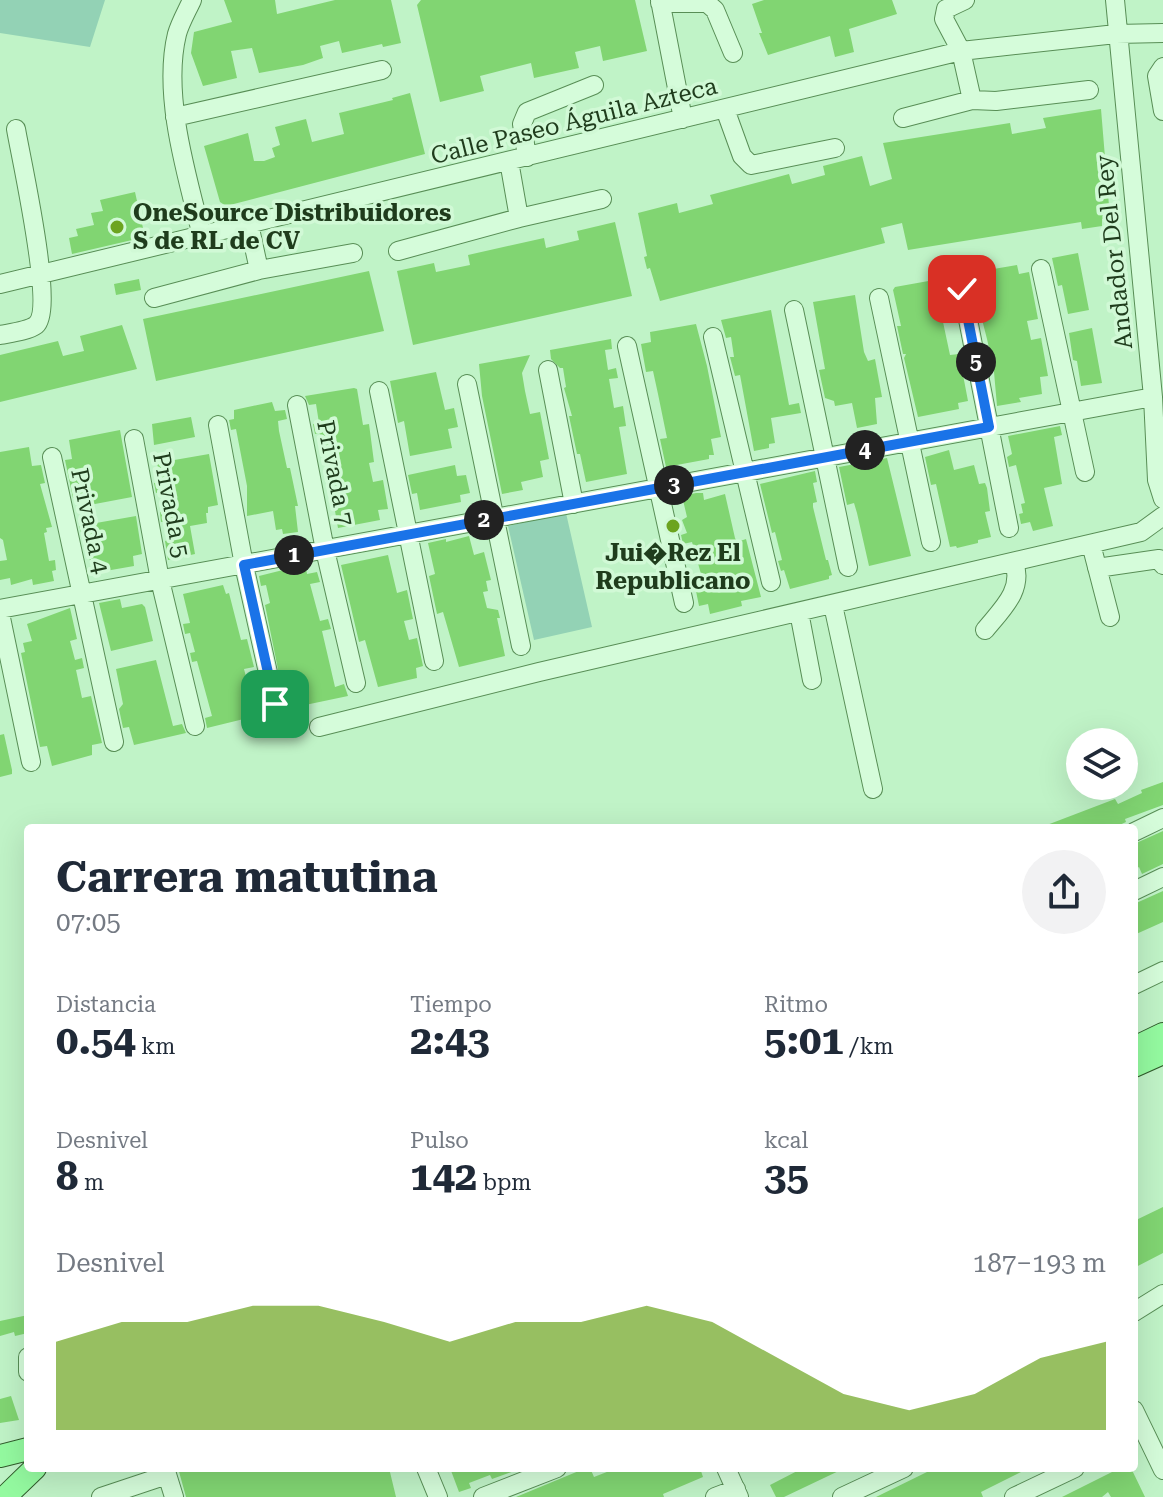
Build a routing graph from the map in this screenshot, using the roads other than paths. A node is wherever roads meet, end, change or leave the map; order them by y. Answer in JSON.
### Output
{"nodes":[{"id":1,"x":192,"y":0,"type":"edge"},
{"id":2,"x":965,"y":0,"type":"edge"},
{"id":3,"x":1115,"y":0,"type":"edge"},
{"id":4,"x":660,"y":2,"type":"edge"},
{"id":5,"x":1163,"y":33,"type":"edge"},
{"id":6,"x":1116,"y":34,"type":"junction"},
{"id":7,"x":961,"y":51,"type":"junction"},
{"id":8,"x":733,"y":53,"type":"dead end"},
{"id":9,"x":1163,"y":67,"type":"edge"},
{"id":10,"x":382,"y":70,"type":"dead end"},
{"id":11,"x":594,"y":85,"type":"dead end"},
{"id":12,"x":1089,"y":90,"type":"dead end"},
{"id":13,"x":972,"y":100,"type":"junction"},
{"id":14,"x":725,"y":109,"type":"junction"},
{"id":15,"x":1163,"y":111,"type":"edge"},
{"id":16,"x":175,"y":117,"type":"junction"},
{"id":17,"x":903,"y":118,"type":"dead end"},
{"id":18,"x":683,"y":119,"type":"junction"},
{"id":19,"x":16,"y":129,"type":"dead end"},
{"id":20,"x":835,"y":148,"type":"dead end"},
{"id":21,"x":518,"y":159,"type":"junction"},
{"id":22,"x":602,"y":199,"type":"dead end"},
{"id":23,"x":519,"y":218,"type":"junction"},
{"id":24,"x":249,"y":224,"type":"junction"},
{"id":25,"x":202,"y":236,"type":"junction"},
{"id":26,"x":398,"y":251,"type":"dead end"},
{"id":27,"x":353,"y":253,"type":"dead end"},
{"id":28,"x":1041,"y":269,"type":"dead end"},
{"id":29,"x":259,"y":270,"type":"junction"},
{"id":30,"x":42,"y":274,"type":"junction"},
{"id":31,"x":0,"y":284,"type":"edge"},
{"id":32,"x":962,"y":289,"type":"dead end"},
{"id":33,"x":154,"y":298,"type":"dead end"},
{"id":34,"x":879,"y":298,"type":"dead end"},
{"id":35,"x":794,"y":310,"type":"dead end"},
{"id":36,"x":0,"y":335,"type":"edge"},
{"id":37,"x":713,"y":337,"type":"dead end"},
{"id":38,"x":627,"y":346,"type":"dead end"},
{"id":39,"x":548,"y":370,"type":"dead end"},
{"id":40,"x":467,"y":384,"type":"dead end"},
{"id":41,"x":379,"y":391,"type":"dead end"},
{"id":42,"x":1153,"y":397,"type":"junction"},
{"id":43,"x":297,"y":405,"type":"dead end"},
{"id":44,"x":1071,"y":412,"type":"junction"},
{"id":45,"x":218,"y":425,"type":"dead end"},
{"id":46,"x":989,"y":427,"type":"junction"},
{"id":47,"x":134,"y":439,"type":"dead end"},
{"id":48,"x":910,"y":442,"type":"junction"},
{"id":49,"x":52,"y":457,"type":"dead end"},
{"id":50,"x":825,"y":457,"type":"junction"},
{"id":51,"x":745,"y":472,"type":"junction"},
{"id":52,"x":1085,"y":472,"type":"dead end"},
{"id":53,"x":658,"y":488,"type":"junction"},
{"id":54,"x":1163,"y":498,"type":"edge"},
{"id":55,"x":574,"y":504,"type":"junction"},
{"id":56,"x":1163,"y":516,"type":"edge"},
{"id":57,"x":494,"y":518,"type":"junction"},
{"id":58,"x":1009,"y":528,"type":"dead end"},
{"id":59,"x":407,"y":534,"type":"junction"},
{"id":60,"x":931,"y":542,"type":"dead end"},
{"id":61,"x":1091,"y":544,"type":"junction"},
{"id":62,"x":325,"y":550,"type":"junction"},
{"id":63,"x":1014,"y":562,"type":"junction"},
{"id":64,"x":244,"y":565,"type":"junction"},
{"id":65,"x":1163,"y":565,"type":"edge"},
{"id":66,"x":848,"y":567,"type":"dead end"},
{"id":67,"x":1097,"y":568,"type":"junction"},
{"id":68,"x":160,"y":580,"type":"junction"},
{"id":69,"x":771,"y":582,"type":"dead end"},
{"id":70,"x":80,"y":595,"type":"junction"},
{"id":71,"x":684,"y":603,"type":"dead end"},
{"id":72,"x":833,"y":605,"type":"junction"},
{"id":73,"x":0,"y":611,"type":"edge"},
{"id":74,"x":799,"y":612,"type":"junction"},
{"id":75,"x":1110,"y":617,"type":"dead end"},
{"id":76,"x":985,"y":630,"type":"dead end"},
{"id":77,"x":521,"y":646,"type":"dead end"},
{"id":78,"x":434,"y":661,"type":"dead end"},
{"id":79,"x":812,"y":680,"type":"dead end"},
{"id":80,"x":356,"y":683,"type":"dead end"},
{"id":81,"x":275,"y":704,"type":"dead end"},
{"id":82,"x":195,"y":726,"type":"dead end"},
{"id":83,"x":319,"y":727,"type":"dead end"},
{"id":84,"x":114,"y":742,"type":"dead end"},
{"id":85,"x":31,"y":762,"type":"dead end"},
{"id":86,"x":873,"y":789,"type":"dead end"},
{"id":87,"x":1163,"y":818,"type":"edge"},
{"id":88,"x":1138,"y":830,"type":"edge"},
{"id":89,"x":1163,"y":877,"type":"edge"},
{"id":90,"x":1138,"y":889,"type":"edge"},
{"id":91,"x":1163,"y":971,"type":"edge"},
{"id":92,"x":1138,"y":983,"type":"edge"},
{"id":93,"x":1163,"y":1034,"type":"edge"},
{"id":94,"x":1138,"y":1046,"type":"edge"},
{"id":95,"x":1163,"y":1053,"type":"edge"},
{"id":96,"x":1138,"y":1064,"type":"edge"},
{"id":97,"x":1163,"y":1294,"type":"edge"},
{"id":98,"x":1138,"y":1310,"type":"edge"},
{"id":99,"x":1140,"y":1437,"type":"edge"},
{"id":100,"x":24,"y":1450,"type":"edge"},
{"id":101,"x":0,"y":1456,"type":"edge"},
{"id":102,"x":1163,"y":1470,"type":"edge"},
{"id":103,"x":24,"y":1471,"type":"edge"},
{"id":104,"x":31,"y":1472,"type":"edge"},
{"id":105,"x":164,"y":1472,"type":"edge"},
{"id":106,"x":166,"y":1472,"type":"edge"},
{"id":107,"x":428,"y":1472,"type":"edge"},
{"id":108,"x":547,"y":1472,"type":"edge"},
{"id":109,"x":728,"y":1472,"type":"edge"},
{"id":110,"x":895,"y":1472,"type":"edge"},
{"id":111,"x":1067,"y":1472,"type":"edge"},
{"id":112,"x":0,"y":1476,"type":"edge"},
{"id":113,"x":737,"y":1493,"type":"edge"},
{"id":114,"x":5,"y":1497,"type":"edge"},
{"id":115,"x":101,"y":1497,"type":"edge"},
{"id":116,"x":174,"y":1497,"type":"edge"},
{"id":117,"x":438,"y":1497,"type":"edge"},
{"id":118,"x":483,"y":1497,"type":"edge"},
{"id":119,"x":715,"y":1497,"type":"edge"},
{"id":120,"x":842,"y":1497,"type":"edge"},
{"id":121,"x":1014,"y":1497,"type":"edge"}],
"edges":[{"from":1,"to":16,"type":"street"},
{"from":2,"to":7,"type":"street"},
{"from":3,"to":6,"type":"street","name":"Andador Del Rey"},
{"from":4,"to":8,"type":"street"},
{"from":4,"to":18,"type":"street"},
{"from":5,"to":6,"type":"street","name":"Calle Paseo Águila Azteca"},
{"from":6,"to":7,"type":"street","name":"Calle Paseo Águila Azteca"},
{"from":6,"to":42,"type":"street","name":"Andador Del Rey"},
{"from":7,"to":13,"type":"street"},
{"from":7,"to":14,"type":"street","name":"Calle Paseo Águila Azteca"},
{"from":9,"to":15,"type":"street"},
{"from":10,"to":16,"type":"street"},
{"from":11,"to":21,"type":"street"},
{"from":12,"to":13,"type":"street"},
{"from":13,"to":17,"type":"street"},
{"from":14,"to":18,"type":"street","name":"Calle Paseo Águila Azteca"},
{"from":14,"to":20,"type":"street"},
{"from":16,"to":25,"type":"street"},
{"from":18,"to":21,"type":"street","name":"Calle Paseo Águila Azteca"},
{"from":19,"to":30,"type":"street"},
{"from":21,"to":23,"type":"street"},
{"from":21,"to":24,"type":"street","name":"Calle Paseo Águila Azteca"},
{"from":22,"to":23,"type":"street"},
{"from":23,"to":26,"type":"street"},
{"from":24,"to":25,"type":"street","name":"Calle Paseo Águila Azteca"},
{"from":24,"to":29,"type":"street"},
{"from":25,"to":30,"type":"street","name":"Calle Paseo Águila Azteca"},
{"from":27,"to":29,"type":"street"},
{"from":28,"to":44,"type":"street"},
{"from":29,"to":33,"type":"street"},
{"from":30,"to":31,"type":"street","name":"Calle Paseo Águila Azteca"},
{"from":30,"to":36,"type":"street"},
{"from":32,"to":46,"type":"street"},
{"from":34,"to":48,"type":"street"},
{"from":35,"to":50,"type":"street"},
{"from":37,"to":51,"type":"street"},
{"from":38,"to":53,"type":"street"},
{"from":39,"to":55,"type":"street"},
{"from":40,"to":57,"type":"street"},
{"from":41,"to":59,"type":"street"},
{"from":42,"to":44,"type":"street"},
{"from":42,"to":54,"type":"street","name":"Andador Del Rey"},
{"from":43,"to":62,"type":"street","name":"Privada 7"},
{"from":44,"to":46,"type":"street"},
{"from":44,"to":52,"type":"street"},
{"from":45,"to":64,"type":"street"},
{"from":46,"to":48,"type":"street"},
{"from":46,"to":58,"type":"street"},
{"from":47,"to":68,"type":"street","name":"Privada 5"},
{"from":48,"to":50,"type":"street"},
{"from":48,"to":60,"type":"street"},
{"from":49,"to":70,"type":"street","name":"Privada 4"},
{"from":50,"to":51,"type":"street"},
{"from":50,"to":66,"type":"street"},
{"from":51,"to":53,"type":"street"},
{"from":51,"to":69,"type":"street"},
{"from":53,"to":55,"type":"street"},
{"from":53,"to":71,"type":"street"},
{"from":55,"to":57,"type":"street"},
{"from":56,"to":61,"type":"street"},
{"from":57,"to":59,"type":"street"},
{"from":57,"to":77,"type":"street"},
{"from":59,"to":62,"type":"street"},
{"from":59,"to":78,"type":"street"},
{"from":61,"to":63,"type":"street"},
{"from":61,"to":67,"type":"street"},
{"from":62,"to":64,"type":"street"},
{"from":62,"to":80,"type":"street","name":"Privada 7"},
{"from":63,"to":72,"type":"street"},
{"from":63,"to":76,"type":"street"},
{"from":64,"to":68,"type":"street"},
{"from":64,"to":81,"type":"street"},
{"from":65,"to":67,"type":"street"},
{"from":67,"to":75,"type":"street"},
{"from":68,"to":70,"type":"street"},
{"from":68,"to":82,"type":"street","name":"Privada 5"},
{"from":70,"to":73,"type":"street"},
{"from":70,"to":84,"type":"street","name":"Privada 4"},
{"from":72,"to":74,"type":"street"},
{"from":72,"to":86,"type":"street"},
{"from":73,"to":85,"type":"street"},
{"from":74,"to":79,"type":"street"},
{"from":74,"to":83,"type":"street"},
{"from":87,"to":88,"type":"street"},
{"from":89,"to":90,"type":"street"},
{"from":91,"to":92,"type":"street"},
{"from":93,"to":94,"type":"main road"},
{"from":95,"to":96,"type":"main road"},
{"from":97,"to":98,"type":"street"},
{"from":99,"to":102,"type":"street"},
{"from":100,"to":101,"type":"main road"},
{"from":103,"to":112,"type":"main road"},
{"from":104,"to":114,"type":"main road"},
{"from":105,"to":115,"type":"street"},
{"from":106,"to":116,"type":"street"},
{"from":107,"to":117,"type":"street"},
{"from":108,"to":118,"type":"street"},
{"from":109,"to":113,"type":"street"},
{"from":110,"to":120,"type":"street"},
{"from":111,"to":121,"type":"street"},
{"from":113,"to":119,"type":"street"}]}
